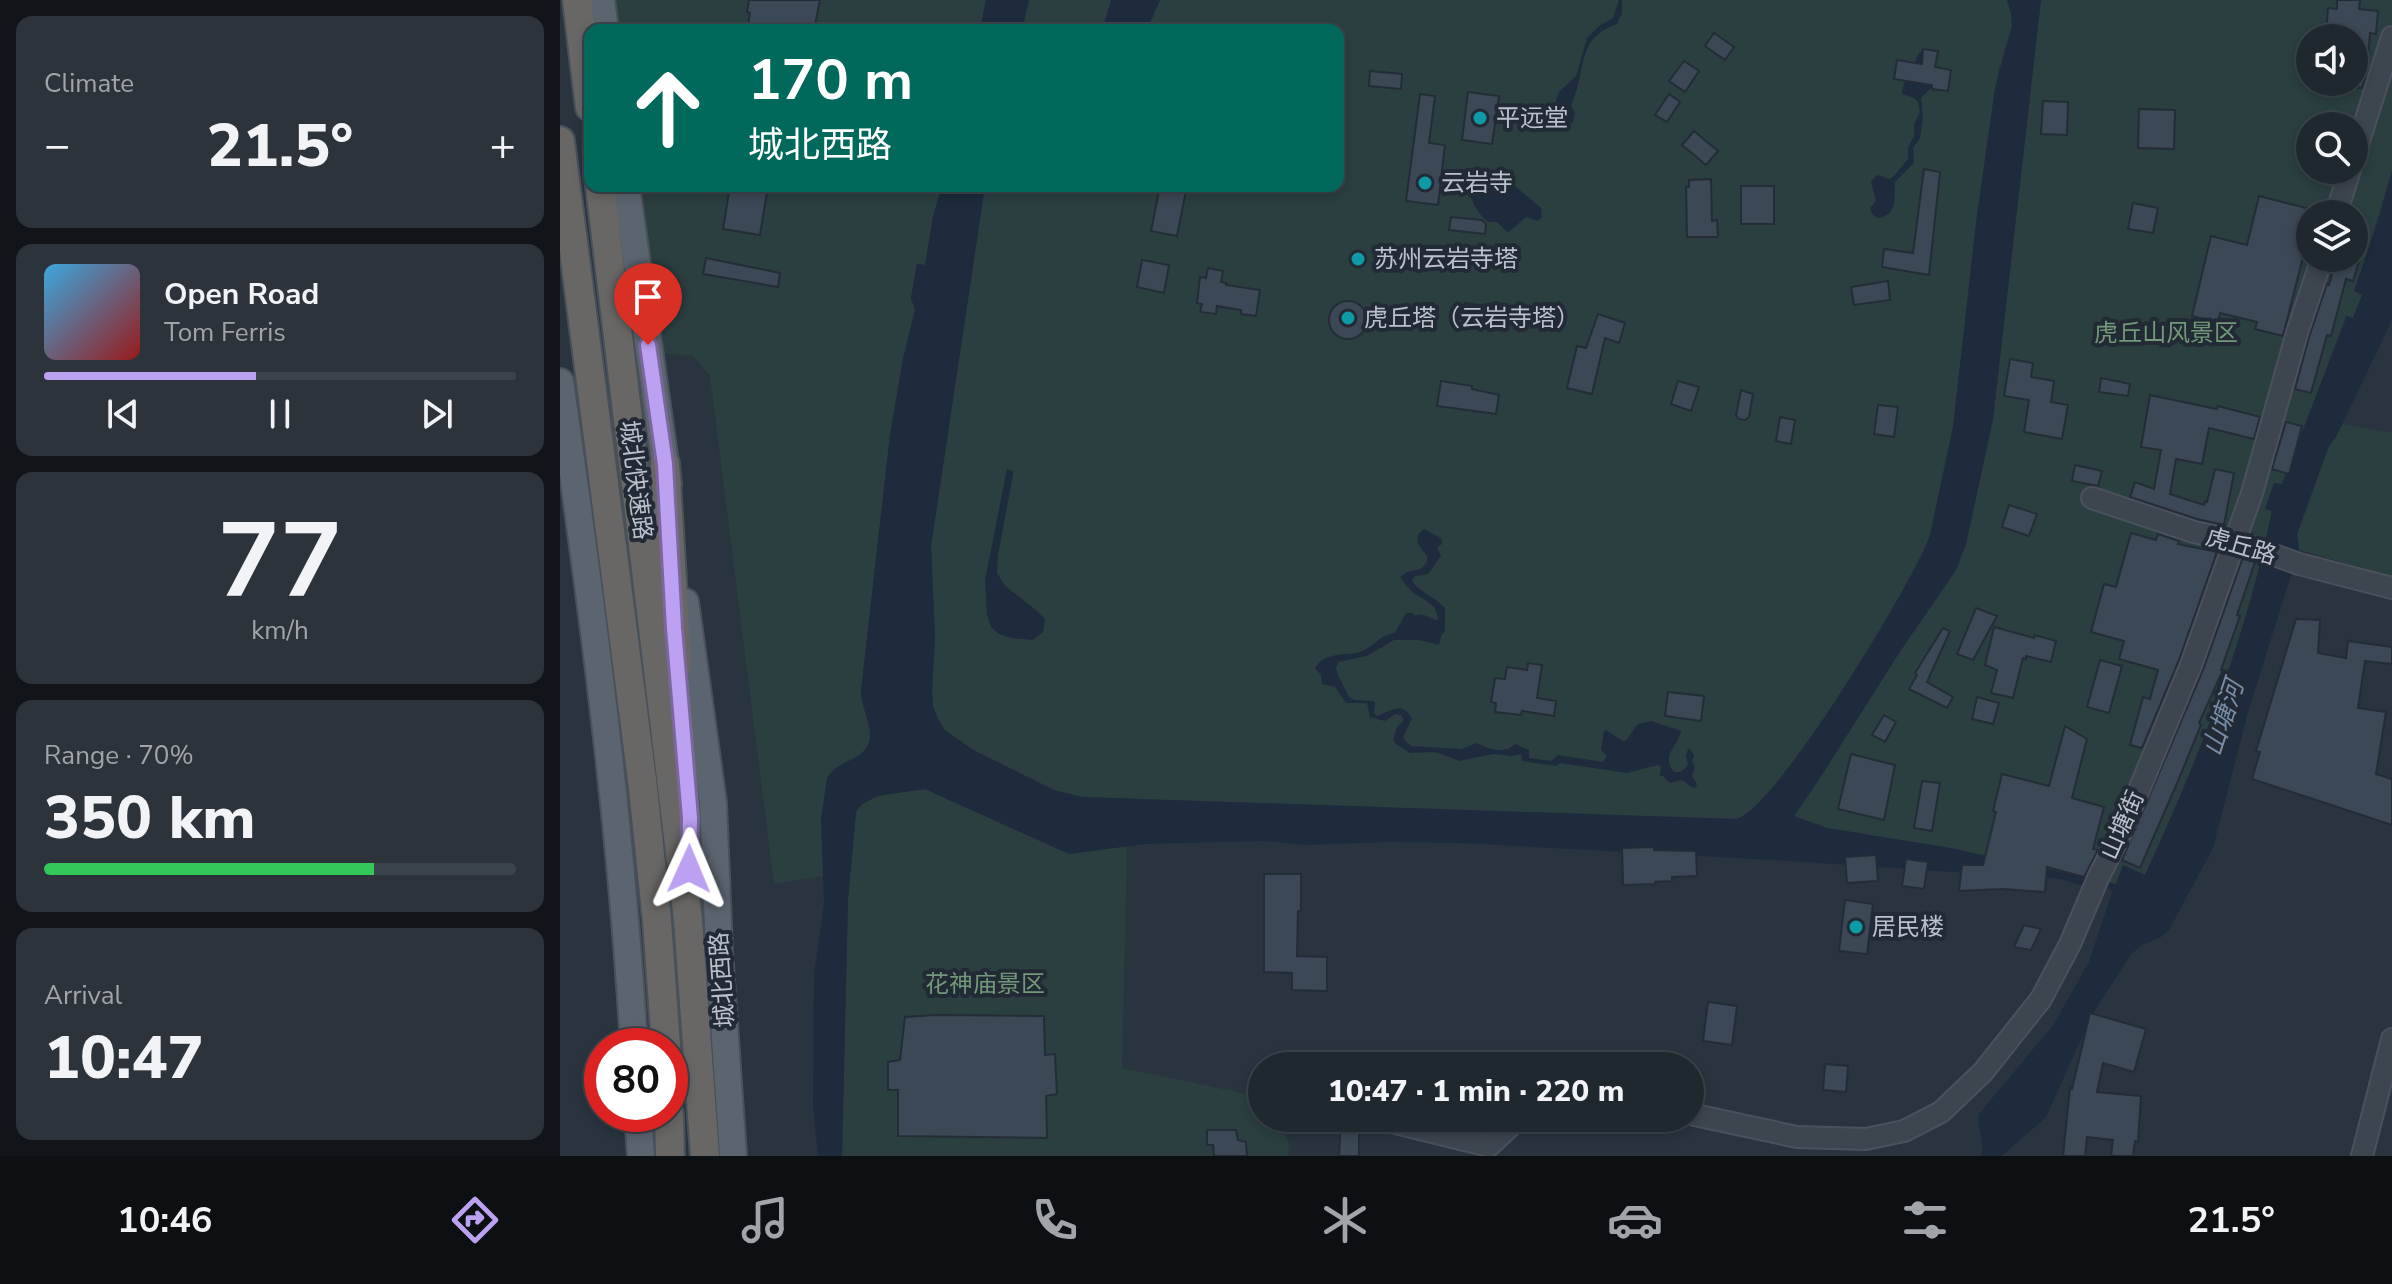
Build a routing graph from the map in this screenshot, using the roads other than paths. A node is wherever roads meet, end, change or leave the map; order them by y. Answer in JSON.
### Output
{"nodes":[{"id":1,"x":577,"y":0,"type":"edge"},
{"id":2,"x":601,"y":0,"type":"edge"},
{"id":3,"x":604,"y":24,"type":"edge"},
{"id":4,"x":2392,"y":37,"type":"edge"},
{"id":5,"x":584,"y":58,"type":"edge"},
{"id":6,"x":2368,"y":113,"type":"edge"},
{"id":7,"x":560,"y":141,"type":"edge"},
{"id":8,"x":601,"y":192,"type":"edge"},
{"id":9,"x":627,"y":192,"type":"edge"},
{"id":10,"x":2317,"y":272,"type":"edge"},
{"id":11,"x":560,"y":382,"type":"edge"},
{"id":12,"x":665,"y":464,"type":"junction"},
{"id":13,"x":2092,"y":498,"type":"dead end"},
{"id":14,"x":2236,"y":541,"type":"junction"},
{"id":15,"x":2392,"y":588,"type":"edge"},
{"id":16,"x":688,"y":920,"type":"junction"},
{"id":17,"x":633,"y":1028,"type":"edge"},
{"id":18,"x":665,"y":1028,"type":"edge"},
{"id":19,"x":2392,"y":1039,"type":"edge"},
{"id":20,"x":1704,"y":1117,"type":"edge"},
{"id":21,"x":639,"y":1132,"type":"edge"},
{"id":22,"x":669,"y":1132,"type":"edge"},
{"id":23,"x":1423,"y":1132,"type":"edge"},
{"id":24,"x":1506,"y":1132,"type":"edge"},
{"id":25,"x":1489,"y":1151,"type":"edge"},
{"id":26,"x":641,"y":1156,"type":"edge"},
{"id":27,"x":670,"y":1156,"type":"edge"},
{"id":28,"x":705,"y":1156,"type":"edge"},
{"id":29,"x":733,"y":1156,"type":"edge"},
{"id":30,"x":2362,"y":1156,"type":"edge"}],
"edges":[{"from":1,"to":5,"type":"highway"},
{"from":2,"to":3,"type":"main road"},
{"from":4,"to":6,"type":"street"},
{"from":7,"to":18,"type":"highway","name":"城北快速路"},
{"from":8,"to":16,"type":"highway","name":"城北快速路"},
{"from":9,"to":12,"type":"main road","name":"城北西路"},
{"from":10,"to":14,"type":"street","name":"山塘街"},
{"from":11,"to":17,"type":"main road"},
{"from":12,"to":16,"type":"highway"},
{"from":12,"to":29,"type":"main road","name":"城北西路"},
{"from":13,"to":14,"type":"street","name":"虎丘路"},
{"from":14,"to":15,"type":"street","name":"虎丘路"},
{"from":14,"to":20,"type":"street","name":"山塘街"},
{"from":16,"to":28,"type":"highway","name":"城北快速路"},
{"from":19,"to":30,"type":"street"},
{"from":21,"to":26,"type":"main road"},
{"from":22,"to":27,"type":"highway"},
{"from":23,"to":25,"type":"street"},
{"from":24,"to":25,"type":"street"}]}
